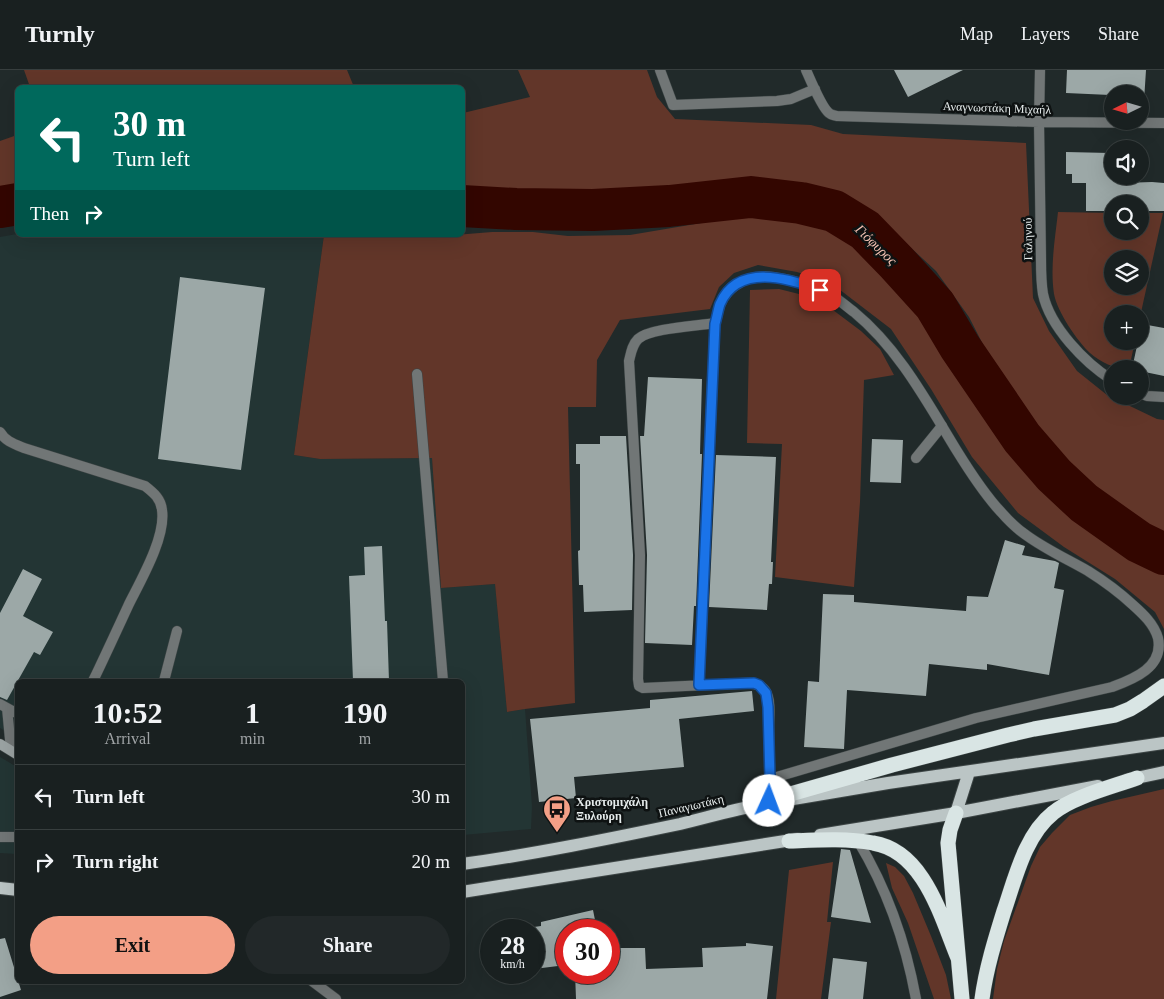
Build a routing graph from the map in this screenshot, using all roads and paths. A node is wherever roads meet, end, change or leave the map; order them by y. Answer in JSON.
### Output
{"nodes":[{"id":1,"x":660,"y":70,"type":"edge"},
{"id":2,"x":806,"y":70,"type":"edge"},
{"id":3,"x":1040,"y":70,"type":"edge"},
{"id":4,"x":815,"y":90,"type":"junction"},
{"id":5,"x":1039,"y":122,"type":"junction"},
{"id":6,"x":1164,"y":123,"type":"edge"},
{"id":7,"x":715,"y":324,"type":"junction"},
{"id":8,"x":417,"y":374,"type":"dead end"},
{"id":9,"x":1104,"y":374,"type":"edge"},
{"id":10,"x":1149,"y":396,"type":"edge"},
{"id":11,"x":1164,"y":397,"type":"edge"},
{"id":12,"x":942,"y":426,"type":"junction"},
{"id":13,"x":0,"y":432,"type":"edge"},
{"id":14,"x":916,"y":458,"type":"dead end"},
{"id":15,"x":177,"y":631,"type":"dead end"},
{"id":16,"x":94,"y":679,"type":"edge"},
{"id":17,"x":165,"y":679,"type":"edge"},
{"id":18,"x":443,"y":679,"type":"edge"},
{"id":19,"x":699,"y":685,"type":"junction"},
{"id":20,"x":1164,"y":686,"type":"edge"},
{"id":21,"x":4,"y":706,"type":"edge"},
{"id":22,"x":15,"y":712,"type":"edge"},
{"id":23,"x":1164,"y":743,"type":"edge"},
{"id":24,"x":0,"y":744,"type":"edge"},
{"id":25,"x":14,"y":752,"type":"edge"},
{"id":26,"x":969,"y":772,"type":"junction"},
{"id":27,"x":1164,"y":772,"type":"edge"},
{"id":28,"x":1137,"y":778,"type":"junction"},
{"id":29,"x":770,"y":779,"type":"junction"},
{"id":30,"x":765,"y":803,"type":"junction"},
{"id":31,"x":956,"y":813,"type":"junction"},
{"id":32,"x":0,"y":837,"type":"edge"},
{"id":33,"x":15,"y":837,"type":"edge"},
{"id":34,"x":789,"y":841,"type":"junction"},
{"id":35,"x":858,"y":842,"type":"junction"},
{"id":36,"x":465,"y":864,"type":"edge"},
{"id":37,"x":1,"y":885,"type":"edge"},
{"id":38,"x":15,"y":889,"type":"edge"},
{"id":39,"x":465,"y":892,"type":"edge"},
{"id":40,"x":958,"y":958,"type":"junction"},
{"id":41,"x":316,"y":984,"type":"edge"},
{"id":42,"x":336,"y":999,"type":"edge"},
{"id":43,"x":916,"y":999,"type":"edge"},
{"id":44,"x":962,"y":999,"type":"edge"},
{"id":45,"x":982,"y":999,"type":"edge"}],
"edges":[{"from":1,"to":4,"type":"street"},
{"from":2,"to":4,"type":"street"},
{"from":3,"to":5,"type":"street","name":"Γαληνού"},
{"from":4,"to":5,"type":"street","name":"Αναγνωστάκη Μιχαήλ"},
{"from":5,"to":6,"type":"street","name":"Αναγνωστάκη Μιχαήλ"},
{"from":5,"to":9,"type":"street","name":"Γαληνού"},
{"from":7,"to":12,"type":"street"},
{"from":7,"to":19,"type":"street"},
{"from":7,"to":19,"type":"street"},
{"from":8,"to":18,"type":"street"},
{"from":10,"to":11,"type":"street"},
{"from":12,"to":14,"type":"street"},
{"from":12,"to":29,"type":"street"},
{"from":13,"to":16,"type":"street"},
{"from":15,"to":17,"type":"street"},
{"from":19,"to":29,"type":"street"},
{"from":20,"to":30,"type":"highway"},
{"from":21,"to":22,"type":"street"},
{"from":21,"to":25,"type":"street"},
{"from":23,"to":26,"type":"main road","name":"Παναγιωτάκη"},
{"from":24,"to":25,"type":"street"},
{"from":26,"to":30,"type":"main road","name":"Παναγιωτάκη"},
{"from":26,"to":31,"type":"main road"},
{"from":27,"to":28,"type":"main road"},
{"from":28,"to":31,"type":"main road"},
{"from":28,"to":45,"type":"highway"},
{"from":29,"to":30,"type":"street"},
{"from":30,"to":36,"type":"main road","name":"Παναγιωτάκη"},
{"from":31,"to":34,"type":"main road"},
{"from":31,"to":40,"type":"highway"},
{"from":32,"to":33,"type":"street"},
{"from":34,"to":35,"type":"highway"},
{"from":34,"to":39,"type":"main road"},
{"from":35,"to":40,"type":"highway"},
{"from":35,"to":43,"type":"street"},
{"from":37,"to":38,"type":"main road"},
{"from":40,"to":44,"type":"highway"},
{"from":41,"to":42,"type":"street"}]}
